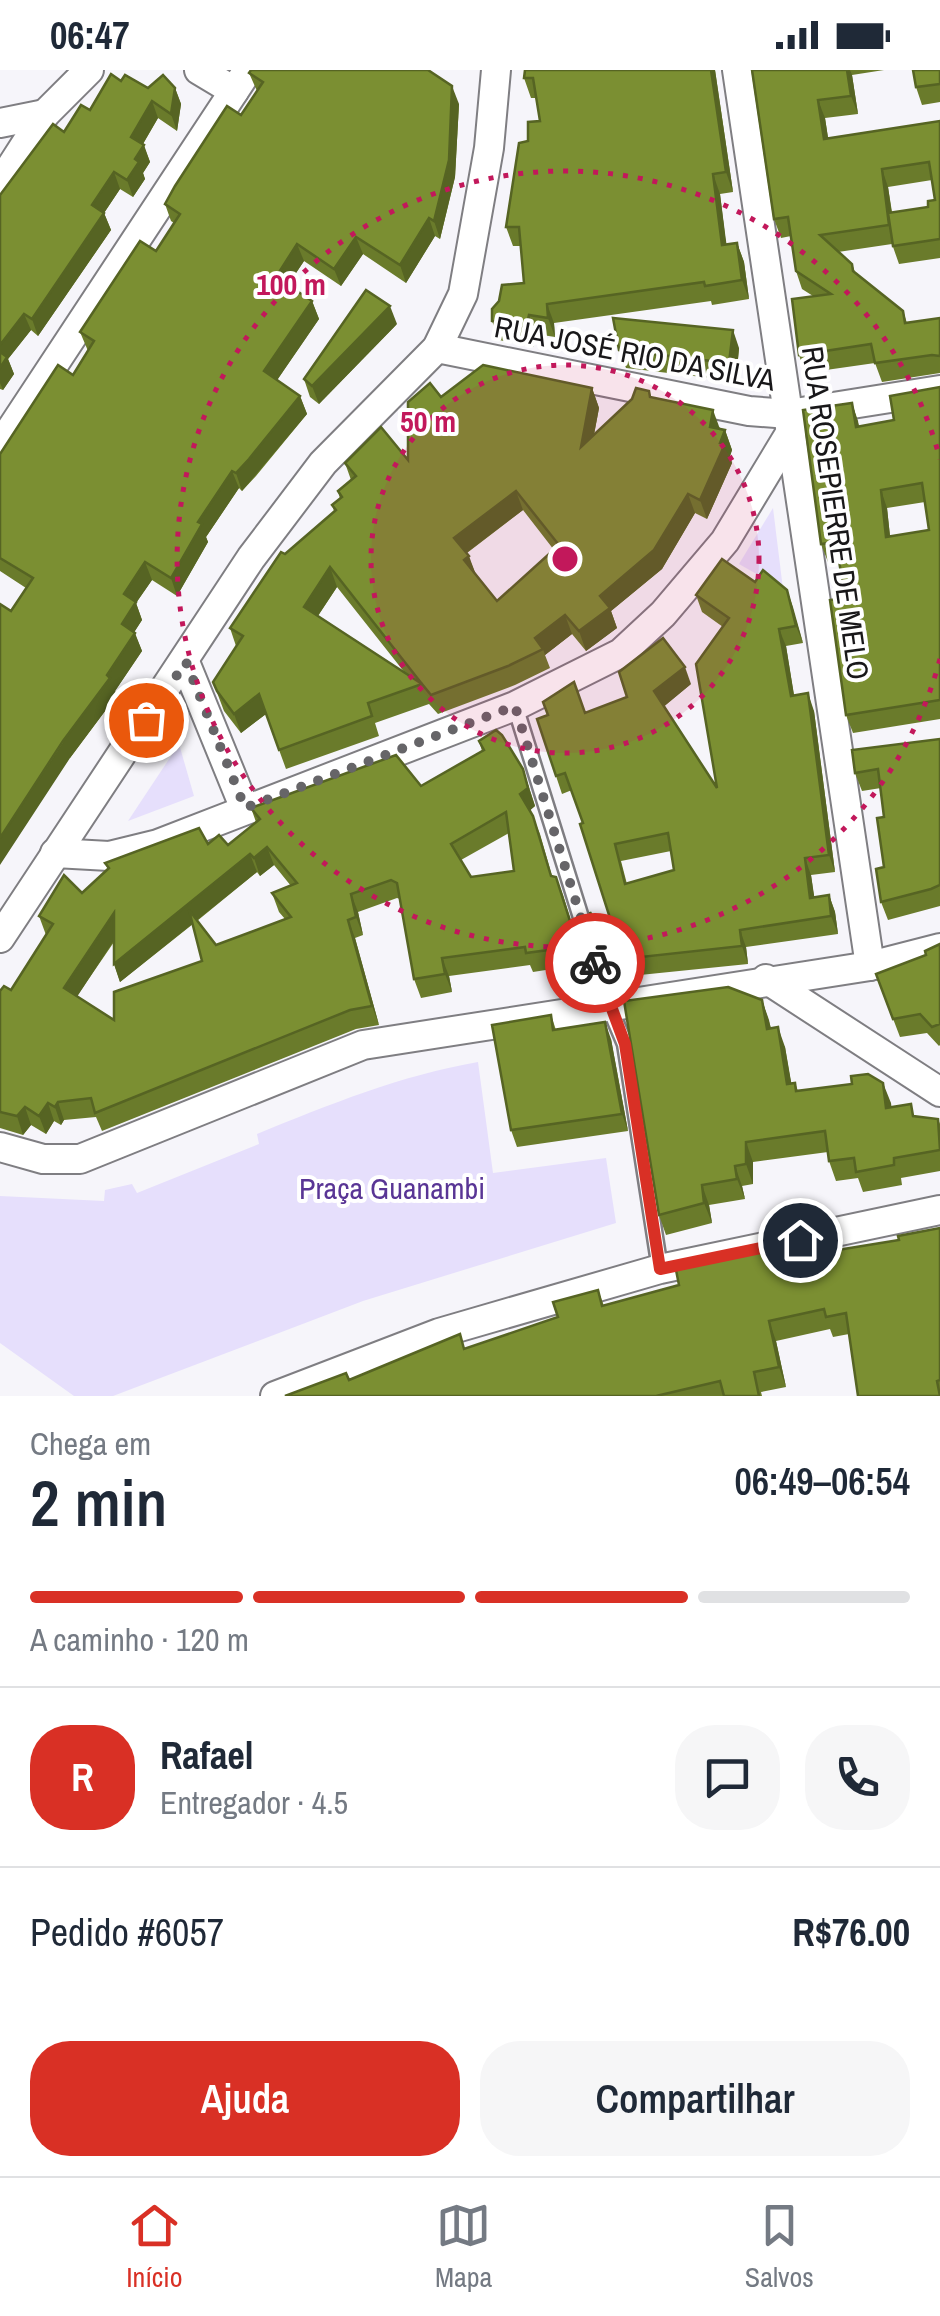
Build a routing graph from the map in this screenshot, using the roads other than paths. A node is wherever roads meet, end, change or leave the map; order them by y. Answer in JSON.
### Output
{"nodes":[{"id":1,"x":89,"y":70,"type":"edge"},
{"id":2,"x":199,"y":70,"type":"edge"},
{"id":3,"x":496,"y":70,"type":"edge"},
{"id":4,"x":737,"y":70,"type":"edge"},
{"id":5,"x":241,"y":80,"type":"edge"},
{"id":6,"x":45,"y":114,"type":"junction"},
{"id":7,"x":0,"y":124,"type":"edge"},
{"id":8,"x":0,"y":184,"type":"edge"},
{"id":9,"x":437,"y":348,"type":"junction"},
{"id":10,"x":940,"y":390,"type":"edge"},
{"id":11,"x":790,"y":422,"type":"junction"},
{"id":12,"x":0,"y":446,"type":"edge"},
{"id":13,"x":186,"y":662,"type":"junction"},
{"id":14,"x":515,"y":706,"type":"junction"},
{"id":15,"x":245,"y":808,"type":"junction"},
{"id":16,"x":55,"y":853,"type":"junction"},
{"id":17,"x":0,"y":938,"type":"edge"},
{"id":18,"x":940,"y":948,"type":"edge"},
{"id":19,"x":870,"y":966,"type":"junction"},
{"id":20,"x":766,"y":980,"type":"junction"},
{"id":21,"x":608,"y":1004,"type":"junction"},
{"id":22,"x":940,"y":1092,"type":"edge"},
{"id":23,"x":0,"y":1146,"type":"edge"},
{"id":24,"x":940,"y":1210,"type":"edge"},
{"id":25,"x":660,"y":1269,"type":"junction"},
{"id":26,"x":275,"y":1396,"type":"edge"}],
"edges":[{"from":1,"to":6,"type":"street"},
{"from":2,"to":5,"type":"street"},
{"from":3,"to":9,"type":"street"},
{"from":4,"to":11,"type":"street","name":"RUA ROSEPIERRE DE MELO"},
{"from":5,"to":12,"type":"street"},
{"from":6,"to":7,"type":"street"},
{"from":6,"to":8,"type":"street"},
{"from":9,"to":11,"type":"street","name":"RUA JOSÉ RIO DA SILVA"},
{"from":9,"to":13,"type":"street"},
{"from":10,"to":11,"type":"street","name":"RUA JOSÉ RIO DA SILVA"},
{"from":11,"to":14,"type":"street"},
{"from":11,"to":19,"type":"street","name":"RUA ROSEPIERRE DE MELO"},
{"from":13,"to":15,"type":"street"},
{"from":13,"to":16,"type":"street"},
{"from":14,"to":15,"type":"street"},
{"from":14,"to":21,"type":"lane"},
{"from":15,"to":16,"type":"street"},
{"from":16,"to":17,"type":"street"},
{"from":18,"to":19,"type":"street"},
{"from":19,"to":20,"type":"street"},
{"from":20,"to":21,"type":"street"},
{"from":20,"to":22,"type":"street"},
{"from":21,"to":23,"type":"street"},
{"from":21,"to":25,"type":"lane"},
{"from":24,"to":25,"type":"street"},
{"from":25,"to":26,"type":"street"}]}
